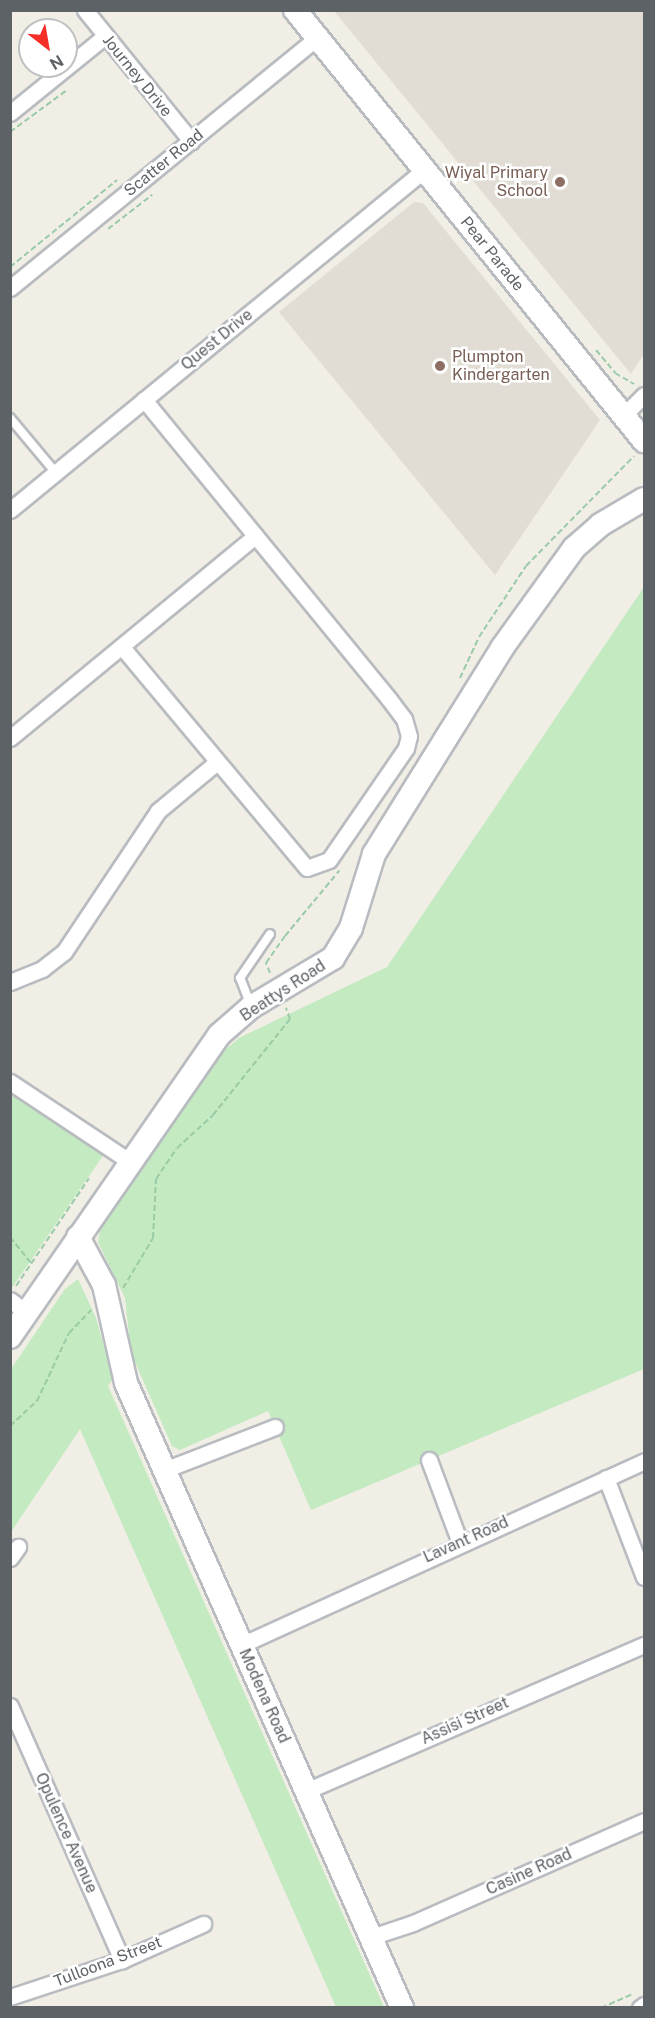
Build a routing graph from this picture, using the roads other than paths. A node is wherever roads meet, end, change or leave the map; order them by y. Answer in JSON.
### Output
{"nodes":[{"id":1,"x":85,"y":10,"type":"edge"},
{"id":2,"x":295,"y":10,"type":"edge"},
{"id":3,"x":105,"y":36,"type":"junction"},
{"id":4,"x":317,"y":38,"type":"junction"},
{"id":5,"x":10,"y":113,"type":"edge"},
{"id":6,"x":191,"y":141,"type":"junction"},
{"id":7,"x":424,"y":170,"type":"junction"},
{"id":8,"x":10,"y":288,"type":"edge"},
{"id":9,"x":645,"y":395,"type":"edge"},
{"id":10,"x":144,"y":400,"type":"junction"},
{"id":11,"x":624,"y":415,"type":"junction"},
{"id":12,"x":10,"y":418,"type":"edge"},
{"id":13,"x":641,"y":447,"type":"edge"},
{"id":14,"x":56,"y":473,"type":"junction"},
{"id":15,"x":645,"y":499,"type":"edge"},
{"id":16,"x":10,"y":510,"type":"edge"},
{"id":17,"x":255,"y":536,"type":"junction"},
{"id":18,"x":122,"y":647,"type":"junction"},
{"id":19,"x":10,"y":738,"type":"edge"},
{"id":20,"x":217,"y":762,"type":"junction"},
{"id":21,"x":270,"y":934,"type":"dead end"},
{"id":22,"x":10,"y":982,"type":"edge"},
{"id":23,"x":251,"y":1007,"type":"junction"},
{"id":24,"x":10,"y":1082,"type":"edge"},
{"id":25,"x":129,"y":1161,"type":"junction"},
{"id":26,"x":73,"y":1245,"type":"junction"},
{"id":27,"x":19,"y":1306,"type":"edge"},
{"id":28,"x":10,"y":1338,"type":"edge"},
{"id":29,"x":275,"y":1427,"type":"dead end"},
{"id":30,"x":429,"y":1460,"type":"dead end"},
{"id":31,"x":645,"y":1461,"type":"edge"},
{"id":32,"x":166,"y":1474,"type":"junction"},
{"id":33,"x":602,"y":1480,"type":"junction"},
{"id":34,"x":464,"y":1541,"type":"junction"},
{"id":35,"x":645,"y":1577,"type":"edge"},
{"id":36,"x":645,"y":1637,"type":"edge"},
{"id":37,"x":239,"y":1641,"type":"junction"},
{"id":38,"x":645,"y":1646,"type":"edge"},
{"id":39,"x":624,"y":1651,"type":"junction"},
{"id":40,"x":10,"y":1706,"type":"edge"},
{"id":41,"x":306,"y":1791,"type":"junction"},
{"id":42,"x":645,"y":1821,"type":"edge"},
{"id":43,"x":203,"y":1924,"type":"dead end"},
{"id":44,"x":373,"y":1942,"type":"junction"},
{"id":45,"x":122,"y":1960,"type":"junction"},
{"id":46,"x":10,"y":1997,"type":"edge"},
{"id":47,"x":645,"y":2005,"type":"edge"},
{"id":48,"x":402,"y":2007,"type":"edge"},
{"id":49,"x":640,"y":2007,"type":"edge"}],
"edges":[{"from":1,"to":3,"type":"street","name":"Journey Drive"},
{"from":2,"to":4,"type":"street","name":"Pear Parade"},
{"from":3,"to":5,"type":"street"},
{"from":3,"to":6,"type":"street","name":"Journey Drive"},
{"from":4,"to":6,"type":"street","name":"Scatter Road"},
{"from":4,"to":7,"type":"street","name":"Pear Parade"},
{"from":6,"to":8,"type":"street","name":"Scatter Road"},
{"from":7,"to":10,"type":"street","name":"Quest Drive"},
{"from":7,"to":11,"type":"street","name":"Pear Parade"},
{"from":9,"to":11,"type":"street"},
{"from":10,"to":14,"type":"street","name":"Quest Drive"},
{"from":10,"to":17,"type":"street"},
{"from":11,"to":13,"type":"street","name":"Pear Parade"},
{"from":12,"to":14,"type":"lane"},
{"from":14,"to":16,"type":"street","name":"Quest Drive"},
{"from":15,"to":23,"type":"street","name":"Beattys Road"},
{"from":17,"to":18,"type":"street"},
{"from":17,"to":20,"type":"street"},
{"from":18,"to":19,"type":"street"},
{"from":18,"to":20,"type":"street"},
{"from":20,"to":22,"type":"street"},
{"from":21,"to":23,"type":"lane"},
{"from":23,"to":25,"type":"street","name":"Beattys Road"},
{"from":24,"to":25,"type":"street"},
{"from":25,"to":26,"type":"street","name":"Beattys Road"},
{"from":26,"to":27,"type":"street","name":"Beattys Road"},
{"from":26,"to":32,"type":"street","name":"Modena Road"},
{"from":27,"to":28,"type":"street","name":"Beattys Road"},
{"from":29,"to":32,"type":"street"},
{"from":30,"to":34,"type":"street"},
{"from":31,"to":33,"type":"street","name":"Lavant Road"},
{"from":32,"to":37,"type":"street","name":"Modena Road"},
{"from":33,"to":34,"type":"street","name":"Lavant Road"},
{"from":33,"to":35,"type":"street"},
{"from":34,"to":37,"type":"street","name":"Lavant Road"},
{"from":36,"to":39,"type":"street","name":"Assisi Street"},
{"from":37,"to":41,"type":"street","name":"Modena Road"},
{"from":38,"to":39,"type":"street","name":"Assisi Street"},
{"from":39,"to":41,"type":"street","name":"Assisi Street"},
{"from":40,"to":45,"type":"street","name":"Opulence Avenue"},
{"from":41,"to":44,"type":"street","name":"Modena Road"},
{"from":42,"to":44,"type":"street","name":"Casine Road"},
{"from":43,"to":45,"type":"street","name":"Tulloona Street"},
{"from":44,"to":48,"type":"street","name":"Modena Road"},
{"from":45,"to":46,"type":"street","name":"Tulloona Street"},
{"from":47,"to":49,"type":"street"}]}
